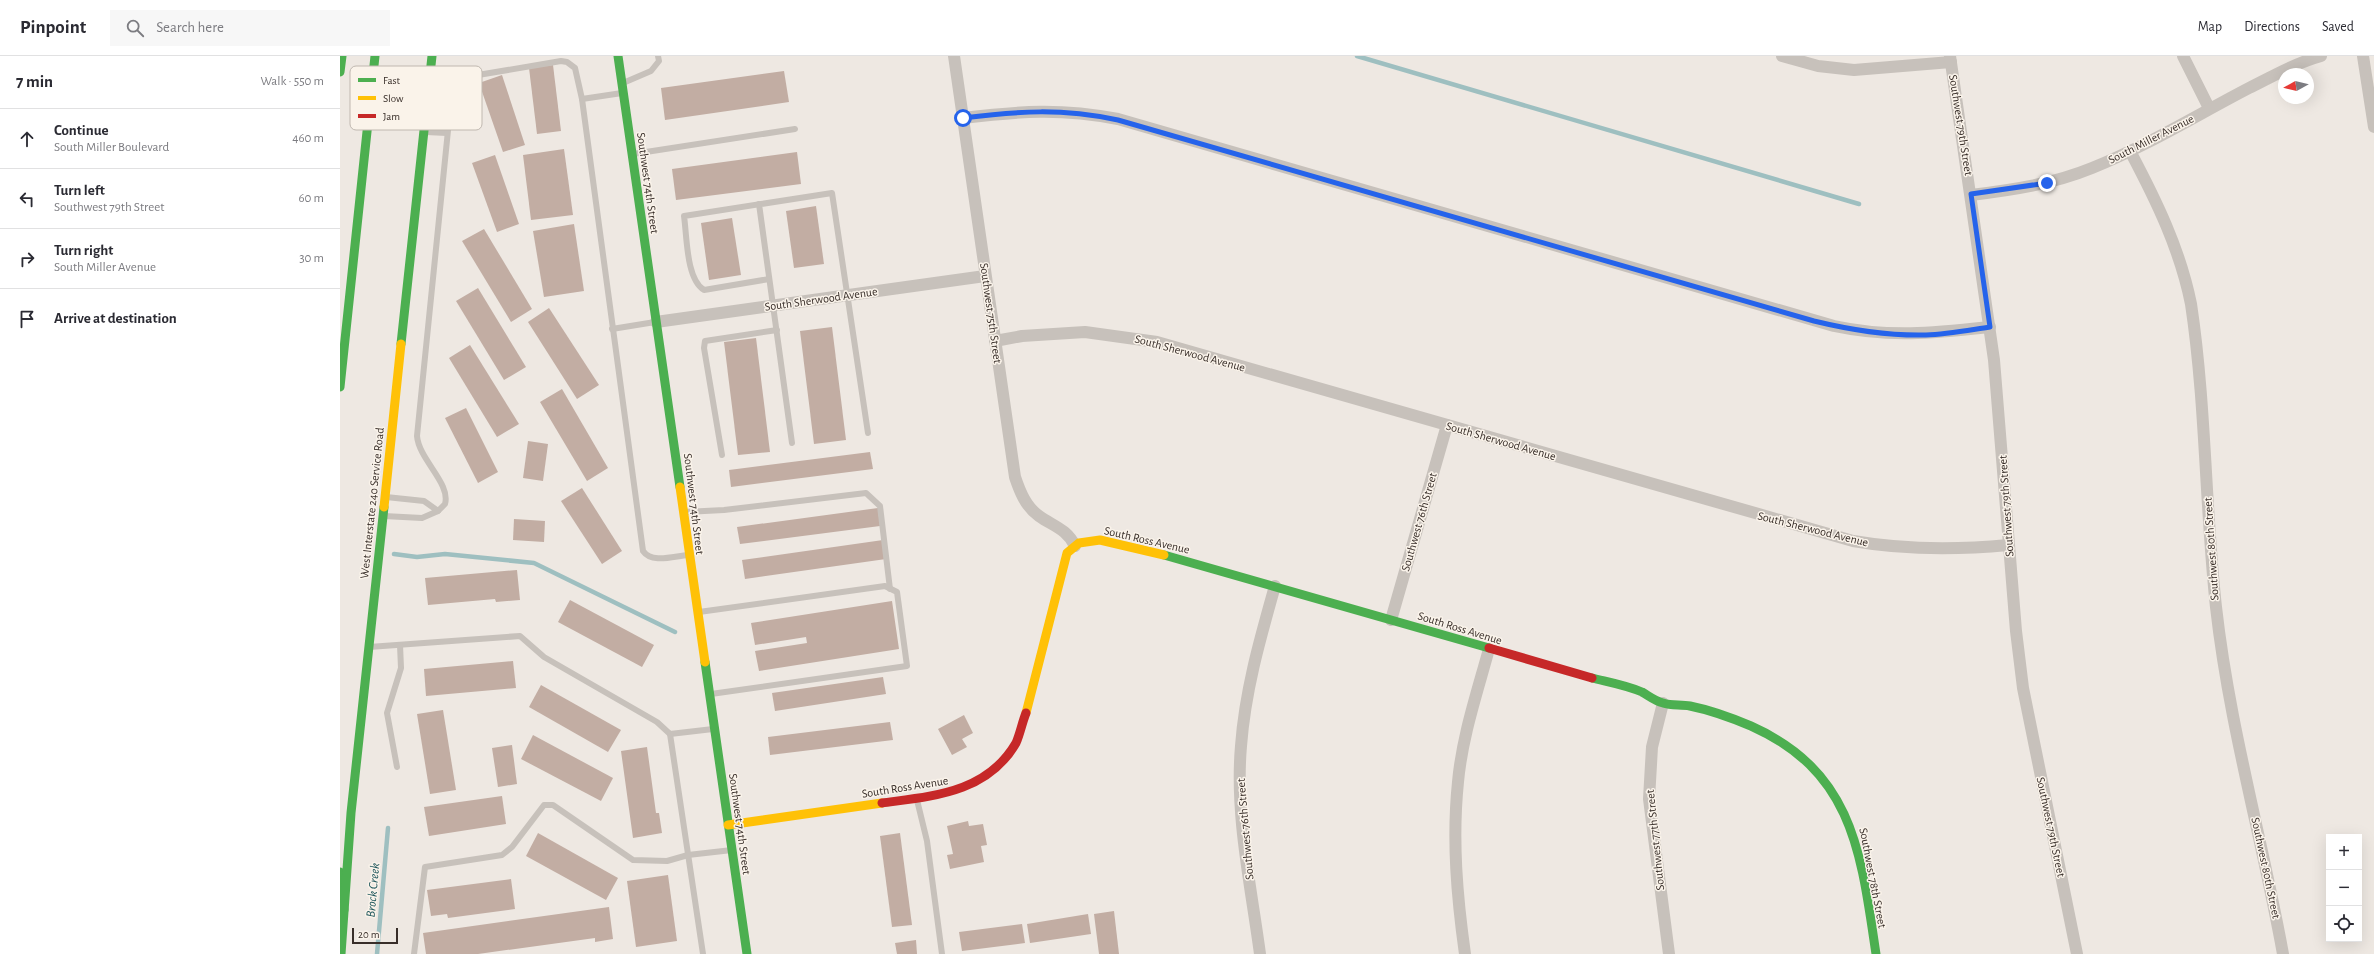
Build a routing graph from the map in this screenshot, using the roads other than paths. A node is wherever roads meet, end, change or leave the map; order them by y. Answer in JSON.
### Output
{"nodes":[{"id":1,"x":342,"y":56,"type":"edge"},
{"id":2,"x":376,"y":56,"type":"edge"},
{"id":3,"x":432,"y":56,"type":"edge"},
{"id":4,"x":618,"y":56,"type":"edge"},
{"id":5,"x":658,"y":56,"type":"edge"},
{"id":6,"x":954,"y":56,"type":"edge"},
{"id":7,"x":1782,"y":56,"type":"edge"},
{"id":8,"x":2183,"y":56,"type":"edge"},
{"id":9,"x":2321,"y":56,"type":"edge"},
{"id":10,"x":2363,"y":56,"type":"edge"},
{"id":11,"x":1951,"y":59,"type":"edge"},
{"id":12,"x":375,"y":66,"type":"edge"},
{"id":13,"x":431,"y":66,"type":"edge"},
{"id":14,"x":340,"y":72,"type":"edge"},
{"id":15,"x":482,"y":75,"type":"edge"},
{"id":16,"x":622,"y":89,"type":"junction"},
{"id":17,"x":582,"y":99,"type":"junction"},
{"id":18,"x":2209,"y":108,"type":"junction"},
{"id":19,"x":963,"y":118,"type":"junction"},
{"id":20,"x":2374,"y":127,"type":"edge"},
{"id":21,"x":796,"y":129,"type":"dead end"},
{"id":22,"x":368,"y":130,"type":"edge"},
{"id":23,"x":447,"y":130,"type":"edge"},
{"id":24,"x":424,"y":132,"type":"joint"},
{"id":25,"x":447,"y":133,"type":"junction"},
{"id":26,"x":2130,"y":151,"type":"junction"},
{"id":27,"x":632,"y":154,"type":"junction"},
{"id":28,"x":1971,"y":194,"type":"junction"},
{"id":29,"x":759,"y":204,"type":"junction"},
{"id":30,"x":985,"y":276,"type":"junction"},
{"id":31,"x":769,"y":280,"type":"junction"},
{"id":32,"x":848,"y":295,"type":"junction"},
{"id":33,"x":774,"y":306,"type":"junction"},
{"id":34,"x":656,"y":322,"type":"junction"},
{"id":35,"x":1990,"y":327,"type":"junction"},
{"id":36,"x":612,"y":329,"type":"junction"},
{"id":37,"x":777,"y":330,"type":"junction"},
{"id":38,"x":995,"y":341,"type":"junction"},
{"id":39,"x":340,"y":387,"type":"edge"},
{"id":40,"x":1446,"y":425,"type":"junction"},
{"id":41,"x":868,"y":433,"type":"dead end"},
{"id":42,"x":792,"y":443,"type":"dead end"},
{"id":43,"x":722,"y":455,"type":"dead end"},
{"id":44,"x":385,"y":497,"type":"junction"},
{"id":45,"x":438,"y":511,"type":"junction"},
{"id":46,"x":683,"y":512,"type":"junction"},
{"id":47,"x":383,"y":516,"type":"junction"},
{"id":48,"x":2008,"y":545,"type":"junction"},
{"id":49,"x":1075,"y":546,"type":"junction"},
{"id":50,"x":688,"y":555,"type":"junction"},
{"id":51,"x":1275,"y":586,"type":"junction"},
{"id":52,"x":890,"y":589,"type":"junction"},
{"id":53,"x":698,"y":613,"type":"junction"},
{"id":54,"x":1391,"y":620,"type":"junction"},
{"id":55,"x":400,"y":644,"type":"junction"},
{"id":56,"x":368,"y":647,"type":"junction"},
{"id":57,"x":1489,"y":649,"type":"junction"},
{"id":58,"x":709,"y":694,"type":"junction"},
{"id":59,"x":1663,"y":703,"type":"junction"},
{"id":60,"x":714,"y":729,"type":"junction"},
{"id":61,"x":670,"y":734,"type":"junction"},
{"id":62,"x":397,"y":767,"type":"dead end"},
{"id":63,"x":917,"y":799,"type":"junction"},
{"id":64,"x":728,"y":825,"type":"junction"},
{"id":65,"x":732,"y":850,"type":"junction"},
{"id":66,"x":688,"y":855,"type":"junction"},
{"id":67,"x":340,"y":872,"type":"edge"},
{"id":68,"x":344,"y":910,"type":"junction"},
{"id":69,"x":341,"y":954,"type":"edge"},
{"id":70,"x":414,"y":954,"type":"edge"},
{"id":71,"x":703,"y":954,"type":"edge"},
{"id":72,"x":744,"y":954,"type":"edge"},
{"id":73,"x":942,"y":954,"type":"edge"},
{"id":74,"x":1260,"y":954,"type":"edge"},
{"id":75,"x":1465,"y":954,"type":"edge"},
{"id":76,"x":1669,"y":954,"type":"edge"},
{"id":77,"x":1876,"y":954,"type":"edge"},
{"id":78,"x":2077,"y":954,"type":"edge"},
{"id":79,"x":2284,"y":954,"type":"edge"}],
"edges":[{"from":1,"to":14,"type":"main road"},
{"from":2,"to":12,"type":"main road"},
{"from":3,"to":13,"type":"main road","name":"West Interstate 240 Service Road"},
{"from":4,"to":16,"type":"main road","name":"Southwest 74th Street"},
{"from":5,"to":16,"type":"lane"},
{"from":6,"to":19,"type":"street","name":"Southwest 75th Street"},
{"from":7,"to":11,"type":"street"},
{"from":8,"to":18,"type":"street"},
{"from":9,"to":18,"type":"street","name":"South Miller Avenue"},
{"from":10,"to":20,"type":"street"},
{"from":11,"to":28,"type":"street","name":"Southwest 79th Street"},
{"from":15,"to":17,"type":"lane"},
{"from":16,"to":17,"type":"lane"},
{"from":16,"to":27,"type":"main road","name":"Southwest 74th Street"},
{"from":17,"to":36,"type":"lane"},
{"from":18,"to":26,"type":"street","name":"South Miller Avenue"},
{"from":19,"to":30,"type":"street","name":"Southwest 75th Street"},
{"from":19,"to":35,"type":"street"},
{"from":21,"to":27,"type":"lane"},
{"from":22,"to":39,"type":"main road"},
{"from":23,"to":25,"type":"lane"},
{"from":24,"to":25,"type":"lane"},
{"from":24,"to":44,"type":"main road","name":"West Interstate 240 Service Road"},
{"from":25,"to":45,"type":"lane"},
{"from":26,"to":28,"type":"street","name":"South Miller Avenue"},
{"from":26,"to":79,"type":"street","name":"Southwest 80th Street"},
{"from":27,"to":34,"type":"main road","name":"Southwest 74th Street"},
{"from":28,"to":35,"type":"street","name":"Southwest 79th Street"},
{"from":29,"to":31,"type":"lane"},
{"from":29,"to":31,"type":"lane"},
{"from":29,"to":32,"type":"lane"},
{"from":30,"to":32,"type":"street","name":"South Sherwood Avenue"},
{"from":30,"to":38,"type":"street","name":"Southwest 75th Street"},
{"from":31,"to":33,"type":"lane"},
{"from":32,"to":33,"type":"street","name":"South Sherwood Avenue"},
{"from":32,"to":41,"type":"lane"},
{"from":33,"to":34,"type":"street","name":"South Sherwood Avenue"},
{"from":33,"to":37,"type":"lane"},
{"from":34,"to":36,"type":"lane"},
{"from":34,"to":46,"type":"main road","name":"Southwest 74th Street"},
{"from":35,"to":48,"type":"street","name":"Southwest 79th Street"},
{"from":36,"to":50,"type":"lane"},
{"from":37,"to":42,"type":"lane"},
{"from":37,"to":43,"type":"lane"},
{"from":38,"to":40,"type":"street","name":"South Sherwood Avenue"},
{"from":38,"to":49,"type":"street","name":"Southwest 75th Street"},
{"from":40,"to":48,"type":"street","name":"South Sherwood Avenue"},
{"from":40,"to":54,"type":"street","name":"Southwest 76th Street"},
{"from":44,"to":45,"type":"lane"},
{"from":44,"to":47,"type":"main road","name":"West Interstate 240 Service Road"},
{"from":45,"to":47,"type":"lane"},
{"from":46,"to":50,"type":"main road","name":"Southwest 74th Street"},
{"from":46,"to":52,"type":"lane"},
{"from":47,"to":56,"type":"main road","name":"West Interstate 240 Service Road"},
{"from":48,"to":78,"type":"street","name":"Southwest 79th Street"},
{"from":49,"to":51,"type":"main road","name":"South Ross Avenue"},
{"from":49,"to":63,"type":"main road","name":"South Ross Avenue"},
{"from":50,"to":53,"type":"main road","name":"Southwest 74th Street"},
{"from":51,"to":54,"type":"main road","name":"South Ross Avenue"},
{"from":51,"to":74,"type":"street","name":"Southwest 76th Street"},
{"from":52,"to":53,"type":"lane"},
{"from":52,"to":58,"type":"lane"},
{"from":53,"to":58,"type":"main road","name":"Southwest 74th Street"},
{"from":54,"to":57,"type":"main road","name":"South Ross Avenue"},
{"from":55,"to":56,"type":"lane"},
{"from":55,"to":61,"type":"lane"},
{"from":55,"to":62,"type":"lane"},
{"from":56,"to":68,"type":"main road","name":"West Interstate 240 Service Road"},
{"from":57,"to":59,"type":"main road","name":"South Ross Avenue"},
{"from":57,"to":75,"type":"street"},
{"from":58,"to":60,"type":"main road","name":"Southwest 74th Street"},
{"from":59,"to":76,"type":"street","name":"Southwest 77th Street"},
{"from":59,"to":77,"type":"main road","name":"Southwest 78th Street"},
{"from":60,"to":61,"type":"lane"},
{"from":60,"to":64,"type":"main road","name":"Southwest 74th Street"},
{"from":61,"to":66,"type":"lane"},
{"from":63,"to":64,"type":"main road","name":"South Ross Avenue"},
{"from":63,"to":73,"type":"lane"},
{"from":64,"to":65,"type":"main road","name":"Southwest 74th Street"},
{"from":65,"to":66,"type":"lane"},
{"from":65,"to":72,"type":"main road","name":"Southwest 74th Street"},
{"from":66,"to":70,"type":"lane"},
{"from":66,"to":71,"type":"lane"},
{"from":67,"to":68,"type":"main road"},
{"from":68,"to":69,"type":"main road","name":"West Interstate 240 Service Road"}]}
